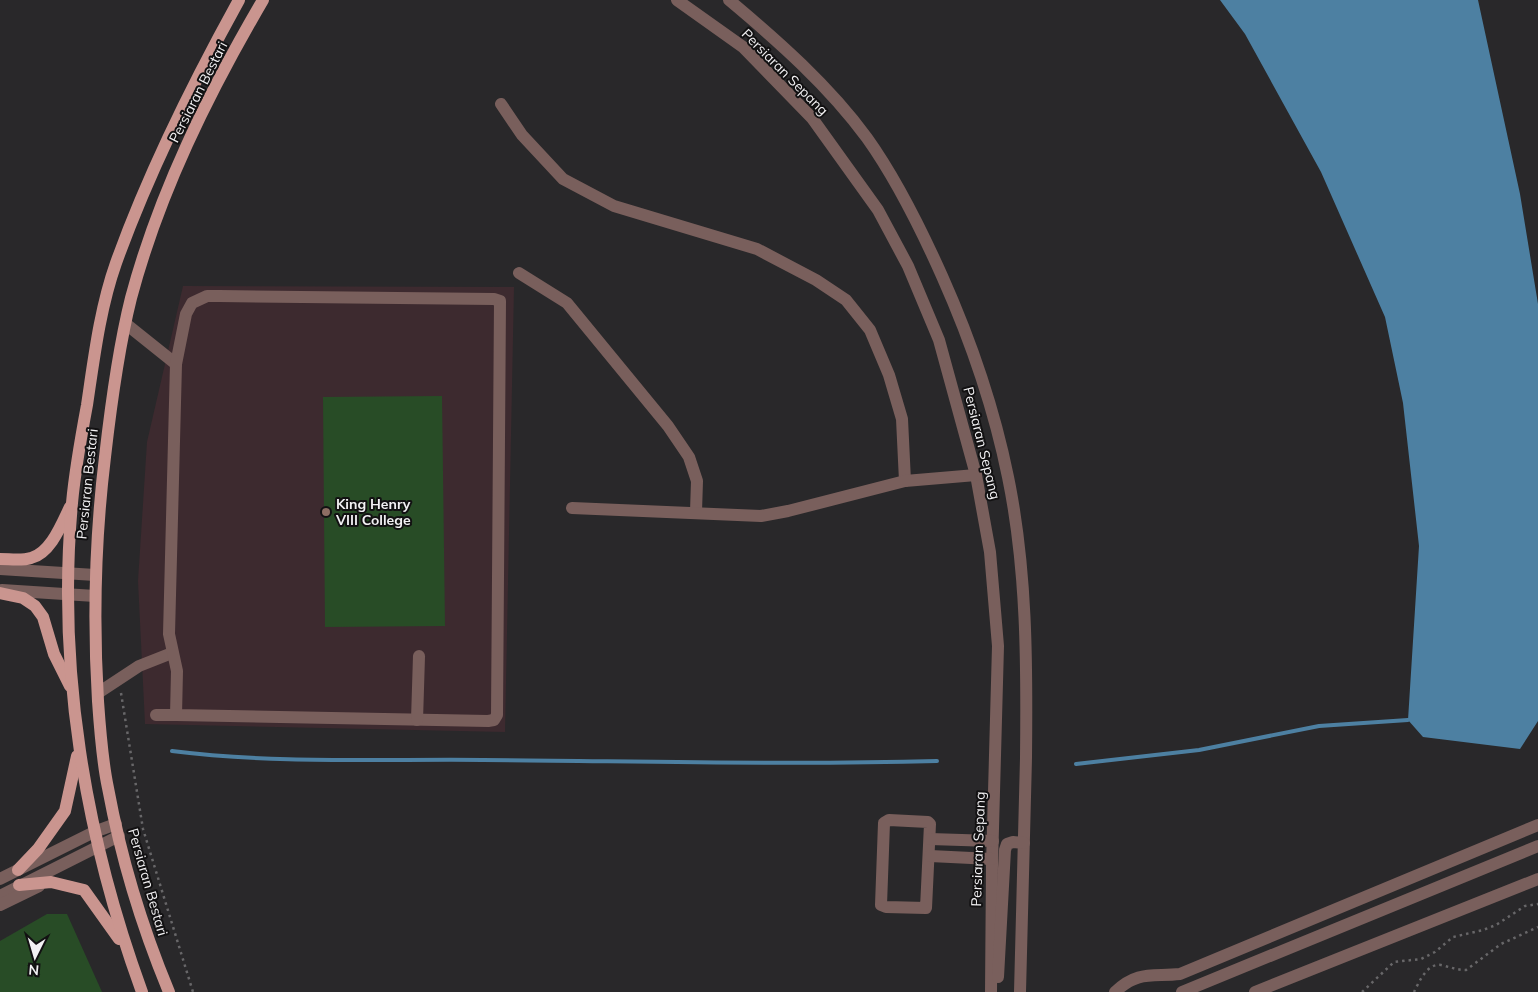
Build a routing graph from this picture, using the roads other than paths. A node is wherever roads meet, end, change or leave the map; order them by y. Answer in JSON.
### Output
{"nodes":[{"id":1,"x":240,"y":0,"type":"edge"},
{"id":2,"x":263,"y":0,"type":"edge"},
{"id":3,"x":677,"y":0,"type":"edge"},
{"id":4,"x":729,"y":0,"type":"edge"},
{"id":5,"x":501,"y":104,"type":"dead end"},
{"id":6,"x":519,"y":273,"type":"dead end"},
{"id":7,"x":126,"y":324,"type":"junction"},
{"id":8,"x":176,"y":364,"type":"junction"},
{"id":9,"x":976,"y":475,"type":"junction"},
{"id":10,"x":905,"y":481,"type":"junction"},
{"id":11,"x":72,"y":502,"type":"junction"},
{"id":12,"x":572,"y":508,"type":"dead end"},
{"id":13,"x":696,"y":512,"type":"junction"},
{"id":14,"x":0,"y":559,"type":"edge"},
{"id":15,"x":0,"y":569,"type":"edge"},
{"id":16,"x":68,"y":573,"type":"junction"},
{"id":17,"x":95,"y":575,"type":"junction"},
{"id":18,"x":0,"y":592,"type":"edge"},
{"id":19,"x":68,"y":594,"type":"junction"},
{"id":20,"x":94,"y":596,"type":"junction"},
{"id":21,"x":172,"y":653,"type":"junction"},
{"id":22,"x":419,"y":656,"type":"dead end"},
{"id":23,"x":72,"y":691,"type":"junction"},
{"id":24,"x":98,"y":693,"type":"junction"},
{"id":25,"x":156,"y":715,"type":"dead end"},
{"id":26,"x":176,"y":715,"type":"junction"},
{"id":27,"x":417,"y":720,"type":"junction"},
{"id":28,"x":78,"y":750,"type":"junction"},
{"id":29,"x":1538,"y":825,"type":"edge"},
{"id":30,"x":118,"y":830,"type":"junction"},
{"id":31,"x":94,"y":832,"type":"junction"},
{"id":32,"x":930,"y":839,"type":"junction"},
{"id":33,"x":993,"y":842,"type":"junction"},
{"id":34,"x":1024,"y":843,"type":"junction"},
{"id":35,"x":97,"y":846,"type":"junction"},
{"id":36,"x":1538,"y":846,"type":"edge"},
{"id":37,"x":930,"y":856,"type":"junction"},
{"id":38,"x":992,"y":859,"type":"junction"},
{"id":39,"x":18,"y":870,"type":"junction"},
{"id":40,"x":1538,"y":878,"type":"edge"},
{"id":41,"x":0,"y":879,"type":"edge"},
{"id":42,"x":51,"y":882,"type":"junction"},
{"id":43,"x":19,"y":885,"type":"junction"},
{"id":44,"x":0,"y":896,"type":"edge"},
{"id":45,"x":0,"y":906,"type":"edge"},
{"id":46,"x":126,"y":948,"type":"junction"},
{"id":47,"x":142,"y":992,"type":"edge"},
{"id":48,"x":169,"y":992,"type":"edge"},
{"id":49,"x":991,"y":992,"type":"edge"},
{"id":50,"x":996,"y":992,"type":"edge"},
{"id":51,"x":1020,"y":992,"type":"edge"},
{"id":52,"x":1115,"y":992,"type":"edge"},
{"id":53,"x":1182,"y":992,"type":"edge"},
{"id":54,"x":1255,"y":992,"type":"edge"}],
"edges":[{"from":1,"to":11,"type":"main road","name":"Persiaran Bestari"},
{"from":2,"to":7,"type":"main road","name":"Persiaran Bestari"},
{"from":3,"to":9,"type":"street","name":"Persiaran Sepang"},
{"from":4,"to":34,"type":"street","name":"Persiaran Sepang"},
{"from":5,"to":10,"type":"street"},
{"from":6,"to":13,"type":"street"},
{"from":7,"to":8,"type":"street"},
{"from":7,"to":17,"type":"main road","name":"Persiaran Bestari"},
{"from":8,"to":21,"type":"street"},
{"from":8,"to":27,"type":"street"},
{"from":9,"to":10,"type":"street"},
{"from":9,"to":33,"type":"street","name":"Persiaran Sepang"},
{"from":10,"to":13,"type":"street"},
{"from":11,"to":14,"type":"main road"},
{"from":11,"to":16,"type":"main road","name":"Persiaran Bestari"},
{"from":12,"to":13,"type":"street"},
{"from":15,"to":16,"type":"street"},
{"from":16,"to":17,"type":"street"},
{"from":16,"to":19,"type":"main road","name":"Persiaran Bestari"},
{"from":17,"to":20,"type":"main road","name":"Persiaran Bestari"},
{"from":18,"to":19,"type":"street"},
{"from":18,"to":23,"type":"main road"},
{"from":19,"to":20,"type":"street"},
{"from":19,"to":23,"type":"main road","name":"Persiaran Bestari"},
{"from":20,"to":24,"type":"main road","name":"Persiaran Bestari"},
{"from":21,"to":24,"type":"street"},
{"from":21,"to":26,"type":"street"},
{"from":22,"to":27,"type":"street"},
{"from":23,"to":28,"type":"main road","name":"Persiaran Bestari"},
{"from":24,"to":30,"type":"main road","name":"Persiaran Bestari"},
{"from":25,"to":26,"type":"street"},
{"from":26,"to":27,"type":"street"},
{"from":28,"to":31,"type":"main road","name":"Persiaran Bestari"},
{"from":28,"to":39,"type":"main road"},
{"from":29,"to":52,"type":"street"},
{"from":30,"to":31,"type":"street"},
{"from":30,"to":35,"type":"street"},
{"from":30,"to":48,"type":"main road","name":"Persiaran Bestari"},
{"from":31,"to":35,"type":"main road","name":"Persiaran Bestari"},
{"from":31,"to":39,"type":"street"},
{"from":32,"to":33,"type":"street"},
{"from":32,"to":37,"type":"street"},
{"from":32,"to":37,"type":"street"},
{"from":33,"to":38,"type":"street","name":"Persiaran Sepang"},
{"from":34,"to":50,"type":"street"},
{"from":34,"to":51,"type":"street","name":"Persiaran Sepang"},
{"from":35,"to":43,"type":"street"},
{"from":35,"to":46,"type":"main road","name":"Persiaran Bestari"},
{"from":36,"to":53,"type":"street"},
{"from":37,"to":38,"type":"street"},
{"from":38,"to":49,"type":"street","name":"Persiaran Sepang"},
{"from":39,"to":41,"type":"street"},
{"from":40,"to":54,"type":"street"},
{"from":42,"to":43,"type":"main road"},
{"from":42,"to":45,"type":"street"},
{"from":42,"to":46,"type":"main road"},
{"from":43,"to":44,"type":"street"},
{"from":46,"to":47,"type":"main road","name":"Persiaran Bestari"}]}
